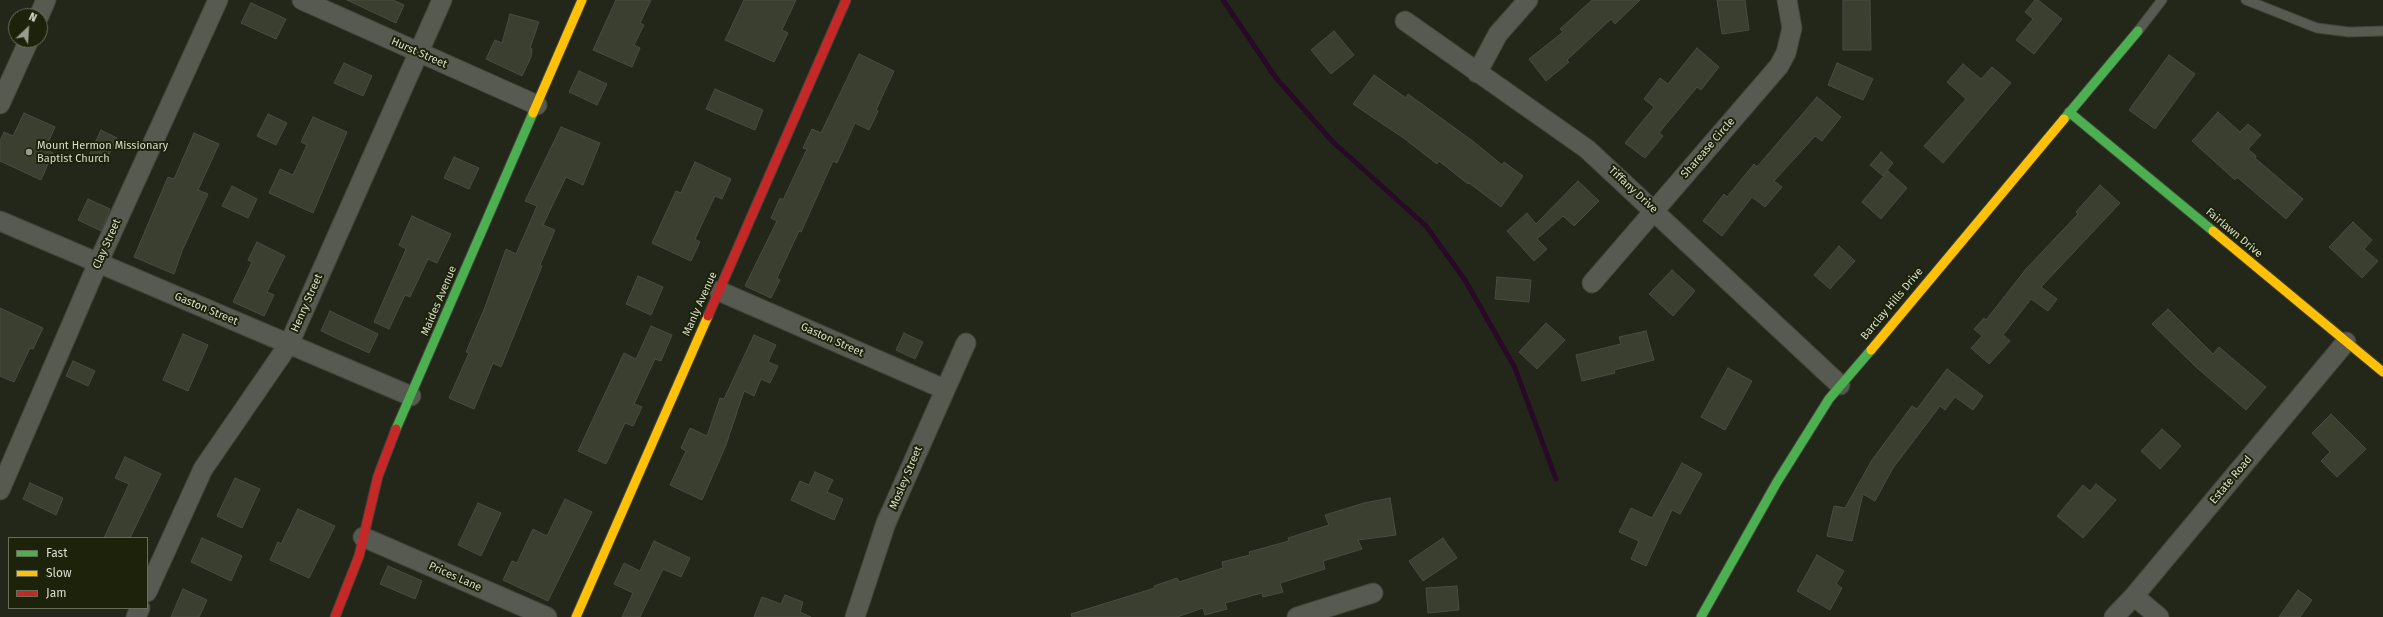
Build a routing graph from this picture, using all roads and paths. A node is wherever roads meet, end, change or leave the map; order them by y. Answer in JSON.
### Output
{"nodes":[{"id":1,"x":218,"y":0,"type":"edge"},
{"id":2,"x":302,"y":0,"type":"edge"},
{"id":3,"x":442,"y":0,"type":"edge"},
{"id":4,"x":582,"y":0,"type":"edge"},
{"id":5,"x":846,"y":0,"type":"edge"},
{"id":6,"x":1528,"y":0,"type":"edge"},
{"id":7,"x":1787,"y":0,"type":"edge"},
{"id":8,"x":2162,"y":0,"type":"edge"},
{"id":9,"x":2246,"y":0,"type":"edge"},
{"id":10,"x":1404,"y":21,"type":"dead end"},
{"id":11,"x":2383,"y":31,"type":"edge"},
{"id":12,"x":2138,"y":32,"type":"joint"},
{"id":13,"x":25,"y":48,"type":"edge"},
{"id":14,"x":418,"y":52,"type":"junction"},
{"id":15,"x":1478,"y":73,"type":"junction"},
{"id":16,"x":0,"y":104,"type":"edge"},
{"id":17,"x":537,"y":105,"type":"junction"},
{"id":18,"x":2069,"y":112,"type":"junction"},
{"id":19,"x":1654,"y":211,"type":"junction"},
{"id":20,"x":0,"y":221,"type":"edge"},
{"id":21,"x":98,"y":263,"type":"junction"},
{"id":22,"x":1592,"y":283,"type":"dead end"},
{"id":23,"x":719,"y":291,"type":"junction"},
{"id":24,"x":2346,"y":342,"type":"junction"},
{"id":25,"x":966,"y":343,"type":"dead end"},
{"id":26,"x":289,"y":344,"type":"junction"},
{"id":27,"x":2383,"y":372,"type":"edge"},
{"id":28,"x":1840,"y":385,"type":"junction"},
{"id":29,"x":944,"y":389,"type":"junction"},
{"id":30,"x":412,"y":396,"type":"junction"},
{"id":31,"x":0,"y":490,"type":"edge"},
{"id":32,"x":363,"y":537,"type":"junction"},
{"id":33,"x":148,"y":590,"type":"edge"},
{"id":34,"x":1373,"y":594,"type":"dead end"},
{"id":35,"x":2134,"y":596,"type":"junction"},
{"id":36,"x":335,"y":617,"type":"edge"},
{"id":37,"x":547,"y":617,"type":"edge"},
{"id":38,"x":576,"y":617,"type":"edge"},
{"id":39,"x":855,"y":617,"type":"edge"},
{"id":40,"x":1297,"y":617,"type":"edge"},
{"id":41,"x":1701,"y":617,"type":"edge"},
{"id":42,"x":2114,"y":617,"type":"edge"},
{"id":43,"x":2159,"y":617,"type":"edge"}],
"edges":[{"from":1,"to":21,"type":"street","name":"Clay Street"},
{"from":2,"to":14,"type":"street","name":"Hurst Street"},
{"from":3,"to":14,"type":"street","name":"Henry Street"},
{"from":4,"to":17,"type":"street","name":"Maides Avenue"},
{"from":5,"to":23,"type":"street","name":"Manly Avenue"},
{"from":6,"to":15,"type":"street"},
{"from":7,"to":19,"type":"street","name":"Sharease Circle"},
{"from":8,"to":12,"type":"lane"},
{"from":9,"to":11,"type":"lane"},
{"from":10,"to":15,"type":"street","name":"Tiffany Drive"},
{"from":12,"to":18,"type":"street","name":"Barclay Hills Drive"},
{"from":13,"to":16,"type":"street"},
{"from":14,"to":17,"type":"street","name":"Hurst Street"},
{"from":14,"to":26,"type":"street","name":"Henry Street"},
{"from":15,"to":19,"type":"street","name":"Tiffany Drive"},
{"from":17,"to":30,"type":"street","name":"Maides Avenue"},
{"from":18,"to":24,"type":"street","name":"Fairlawn Drive"},
{"from":18,"to":28,"type":"street","name":"Barclay Hills Drive"},
{"from":19,"to":22,"type":"street","name":"Sharease Circle"},
{"from":19,"to":28,"type":"street","name":"Tiffany Drive"},
{"from":20,"to":21,"type":"street","name":"Gaston Street"},
{"from":21,"to":26,"type":"street","name":"Gaston Street"},
{"from":21,"to":31,"type":"street","name":"Clay Street"},
{"from":23,"to":29,"type":"street","name":"Gaston Street"},
{"from":23,"to":38,"type":"street","name":"Manly Avenue"},
{"from":24,"to":27,"type":"street","name":"Fairlawn Drive"},
{"from":24,"to":35,"type":"street","name":"Estate Road"},
{"from":25,"to":29,"type":"street","name":"Mosley Street"},
{"from":26,"to":30,"type":"street","name":"Gaston Street"},
{"from":26,"to":33,"type":"street","name":"Henry Street"},
{"from":28,"to":41,"type":"street","name":"Barclay Hills Drive"},
{"from":29,"to":39,"type":"street","name":"Mosley Street"},
{"from":30,"to":32,"type":"street","name":"Maides Avenue"},
{"from":32,"to":36,"type":"street","name":"Maides Avenue"},
{"from":32,"to":37,"type":"street","name":"Prices Lane"},
{"from":34,"to":40,"type":"street"},
{"from":35,"to":42,"type":"street","name":"Estate Road"},
{"from":35,"to":43,"type":"street"}]}
